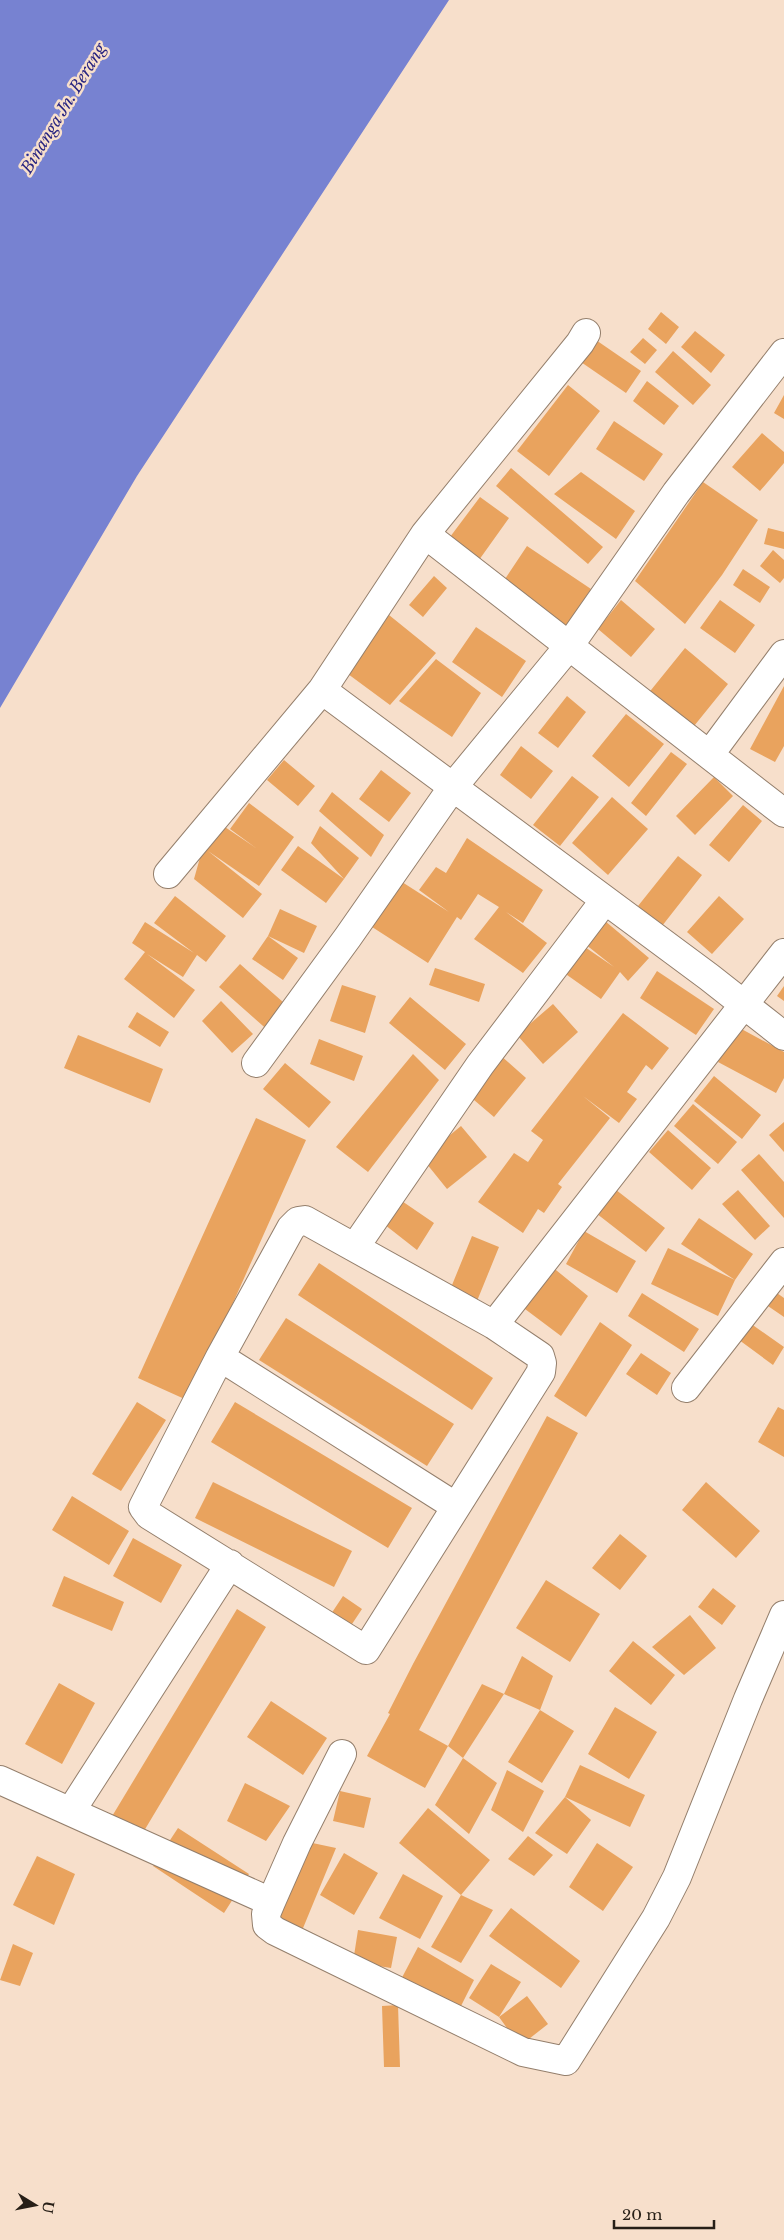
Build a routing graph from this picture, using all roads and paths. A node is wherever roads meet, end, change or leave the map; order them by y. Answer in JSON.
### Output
{"nodes":[{"id":1,"x":586,"y":333,"type":"dead end"},
{"id":2,"x":784,"y":353,"type":"edge"},
{"id":3,"x":425,"y":534,"type":"junction"},
{"id":4,"x":570,"y":646,"type":"junction"},
{"id":5,"x":784,"y":654,"type":"edge"},
{"id":6,"x":322,"y":690,"type":"junction"},
{"id":7,"x":710,"y":754,"type":"junction"},
{"id":8,"x":452,"y":788,"type":"junction"},
{"id":9,"x":784,"y":813,"type":"edge"},
{"id":10,"x":168,"y":874,"type":"dead end"},
{"id":11,"x":605,"y":900,"type":"junction"},
{"id":12,"x":784,"y":953,"type":"edge"},
{"id":13,"x":743,"y":1004,"type":"junction"},
{"id":14,"x":784,"y":1036,"type":"edge"},
{"id":15,"x":256,"y":1063,"type":"dead end"},
{"id":16,"x":355,"y":1247,"type":"junction"},
{"id":17,"x":784,"y":1262,"type":"edge"},
{"id":18,"x":494,"y":1325,"type":"junction"},
{"id":19,"x":220,"y":1356,"type":"junction"},
{"id":20,"x":686,"y":1388,"type":"dead end"},
{"id":21,"x":455,"y":1506,"type":"junction"},
{"id":22,"x":230,"y":1564,"type":"junction"},
{"id":23,"x":784,"y":1615,"type":"edge"},
{"id":24,"x":342,"y":1754,"type":"dead end"},
{"id":25,"x":0,"y":1780,"type":"edge"},
{"id":26,"x":71,"y":1811,"type":"junction"},
{"id":27,"x":271,"y":1902,"type":"junction"}],
"edges":[{"from":1,"to":3,"type":"street"},
{"from":2,"to":4,"type":"street"},
{"from":3,"to":4,"type":"street"},
{"from":3,"to":6,"type":"street"},
{"from":4,"to":7,"type":"street"},
{"from":4,"to":8,"type":"street"},
{"from":5,"to":7,"type":"street"},
{"from":6,"to":8,"type":"street"},
{"from":6,"to":10,"type":"street"},
{"from":7,"to":9,"type":"street"},
{"from":8,"to":11,"type":"street"},
{"from":8,"to":15,"type":"street"},
{"from":11,"to":13,"type":"street"},
{"from":11,"to":16,"type":"street"},
{"from":12,"to":13,"type":"street"},
{"from":13,"to":14,"type":"street"},
{"from":13,"to":18,"type":"street"},
{"from":16,"to":18,"type":"street"},
{"from":16,"to":19,"type":"street"},
{"from":17,"to":20,"type":"street"},
{"from":18,"to":21,"type":"street"},
{"from":19,"to":21,"type":"street"},
{"from":19,"to":22,"type":"street"},
{"from":21,"to":22,"type":"street"},
{"from":22,"to":26,"type":"street"},
{"from":23,"to":27,"type":"street"},
{"from":24,"to":27,"type":"street"},
{"from":25,"to":26,"type":"street"},
{"from":26,"to":27,"type":"street"}]}
